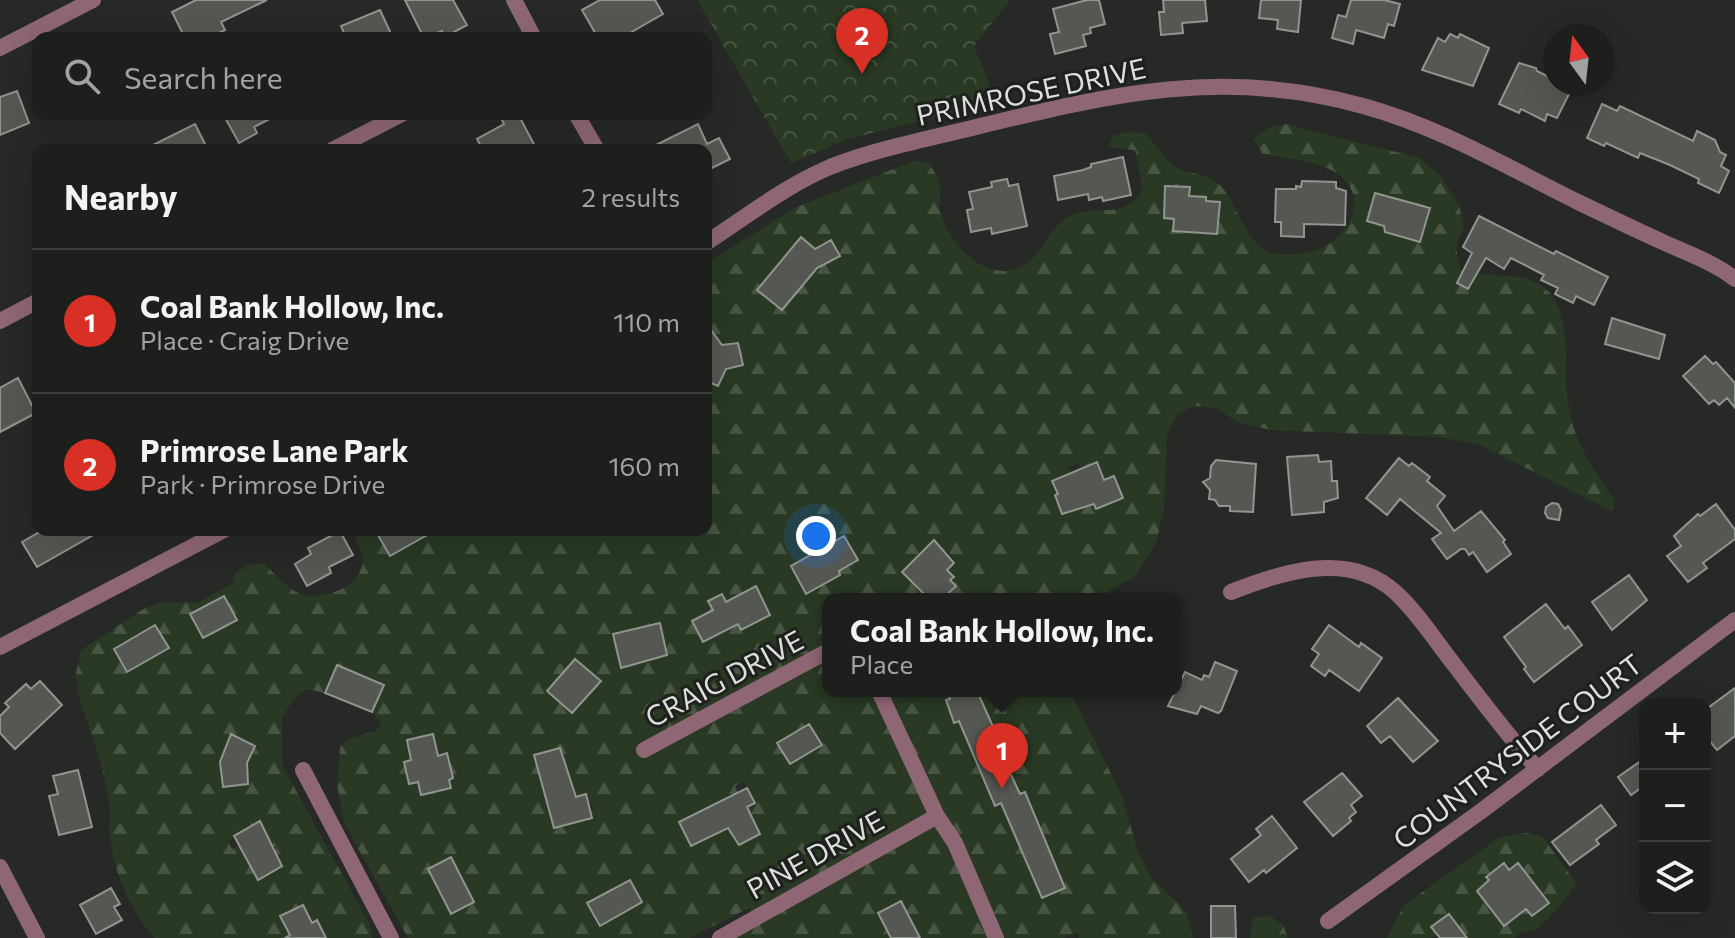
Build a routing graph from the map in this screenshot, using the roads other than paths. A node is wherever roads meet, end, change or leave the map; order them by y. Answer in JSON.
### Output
{"nodes":[{"id":1,"x":93,"y":0,"type":"edge"},
{"id":2,"x":514,"y":0,"type":"edge"},
{"id":3,"x":531,"y":32,"type":"edge"},
{"id":4,"x":0,"y":48,"type":"edge"},
{"id":5,"x":390,"y":120,"type":"edge"},
{"id":6,"x":580,"y":120,"type":"edge"},
{"id":7,"x":344,"y":144,"type":"edge"},
{"id":8,"x":594,"y":144,"type":"edge"},
{"id":9,"x":712,"y":239,"type":"edge"},
{"id":10,"x":1735,"y":279,"type":"edge"},
{"id":11,"x":32,"y":304,"type":"edge"},
{"id":12,"x":0,"y":321,"type":"edge"},
{"id":13,"x":213,"y":536,"type":"edge"},
{"id":14,"x":1231,"y":592,"type":"dead end"},
{"id":15,"x":1735,"y":620,"type":"edge"},
{"id":16,"x":0,"y":647,"type":"edge"},
{"id":17,"x":822,"y":654,"type":"edge"},
{"id":18,"x":882,"y":697,"type":"edge"},
{"id":19,"x":644,"y":750,"type":"dead end"},
{"id":20,"x":1538,"y":769,"type":"junction"},
{"id":21,"x":303,"y":770,"type":"dead end"},
{"id":22,"x":937,"y":816,"type":"junction"},
{"id":23,"x":0,"y":867,"type":"edge"},
{"id":24,"x":1328,"y":921,"type":"dead end"},
{"id":25,"x":37,"y":938,"type":"edge"},
{"id":26,"x":391,"y":938,"type":"edge"},
{"id":27,"x":720,"y":938,"type":"edge"},
{"id":28,"x":996,"y":938,"type":"edge"}],
"edges":[{"from":1,"to":4,"type":"street"},
{"from":2,"to":3,"type":"street"},
{"from":5,"to":7,"type":"street"},
{"from":6,"to":8,"type":"street"},
{"from":9,"to":10,"type":"street","name":"PRIMROSE DRIVE"},
{"from":11,"to":12,"type":"street"},
{"from":13,"to":16,"type":"street"},
{"from":14,"to":20,"type":"street"},
{"from":15,"to":20,"type":"street","name":"COUNTRYSIDE COURT"},
{"from":17,"to":19,"type":"street","name":"CRAIG DRIVE"},
{"from":18,"to":22,"type":"street"},
{"from":20,"to":24,"type":"street","name":"COUNTRYSIDE COURT"},
{"from":21,"to":26,"type":"street"},
{"from":22,"to":27,"type":"street","name":"PINE DRIVE"},
{"from":22,"to":28,"type":"street"},
{"from":23,"to":25,"type":"street"}]}
